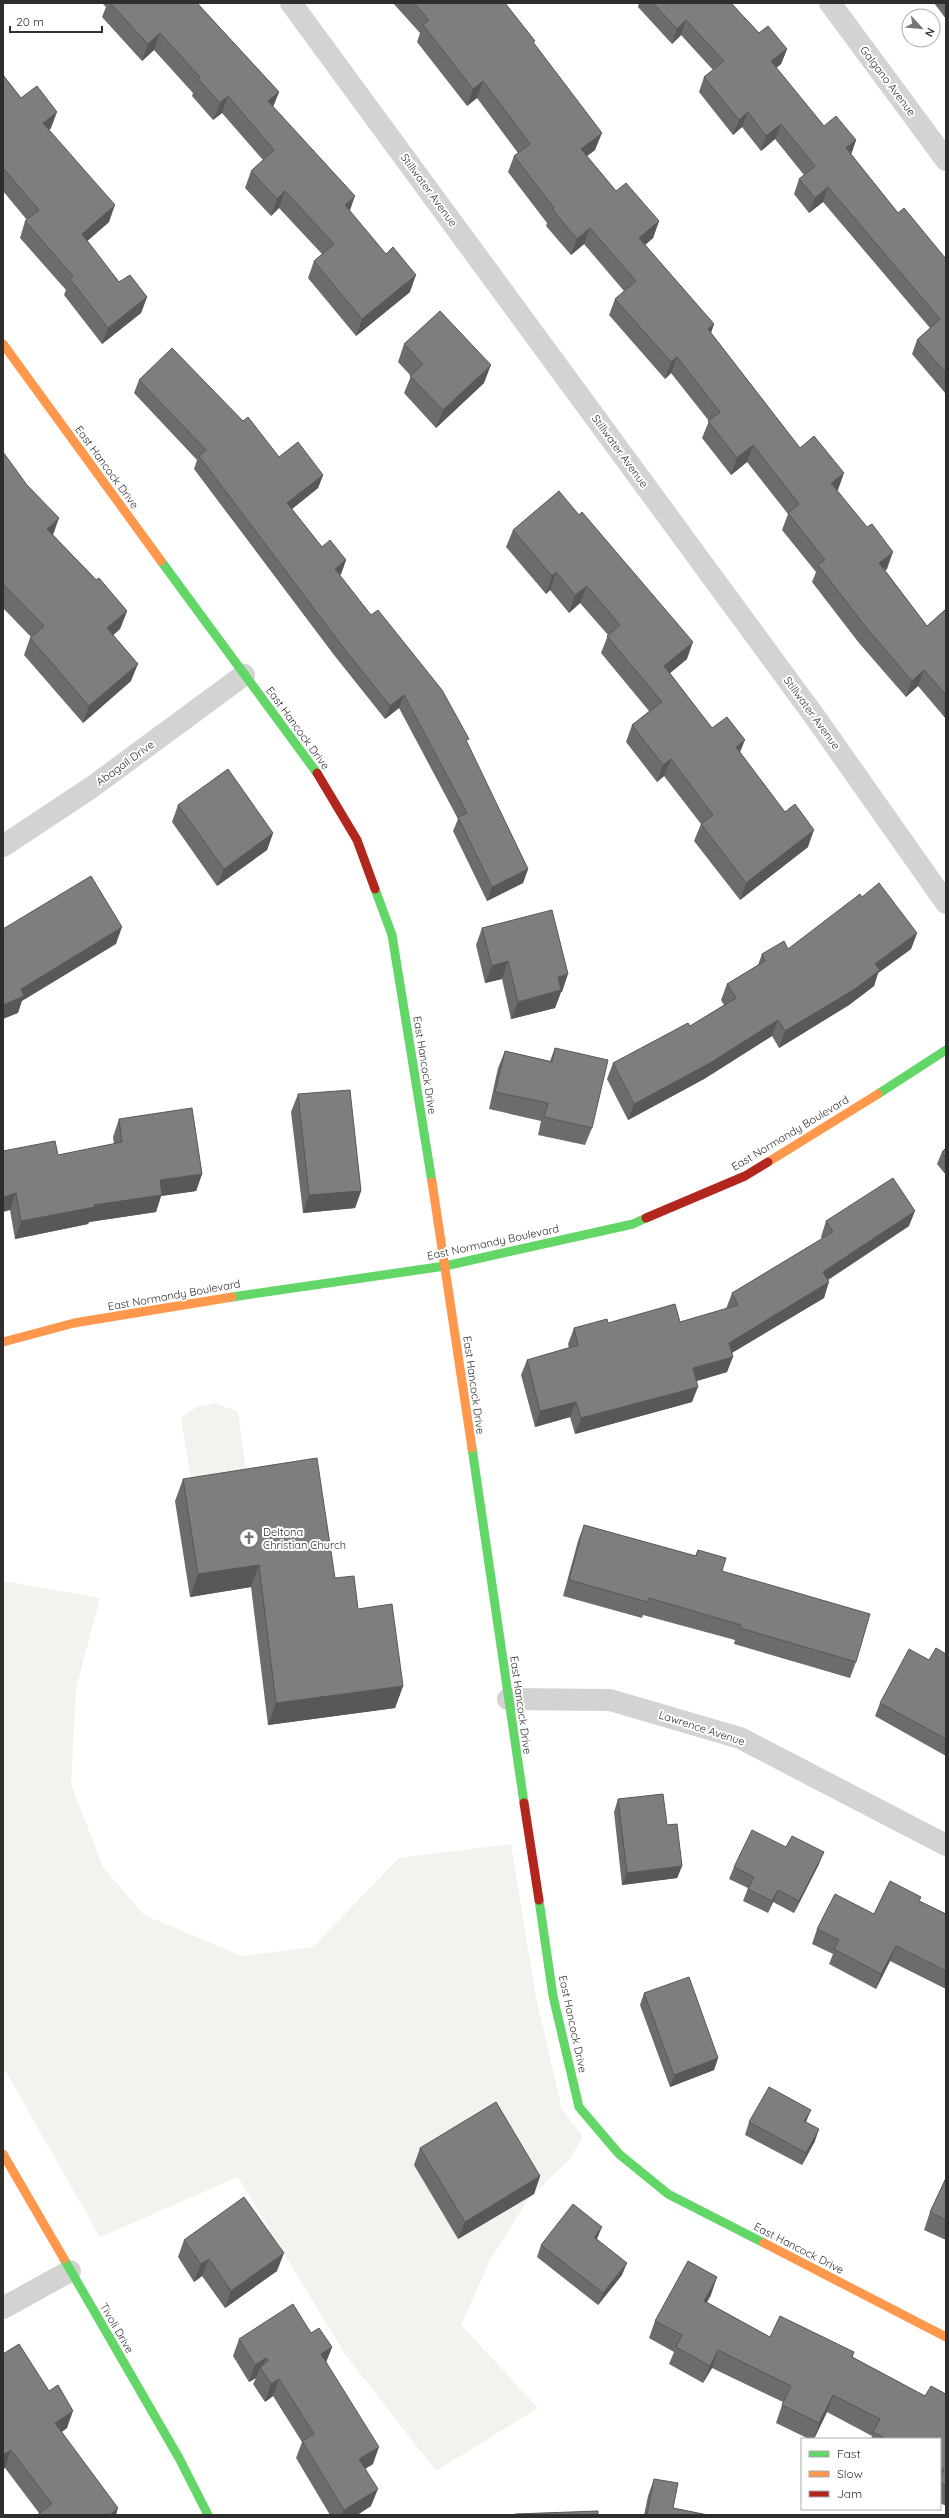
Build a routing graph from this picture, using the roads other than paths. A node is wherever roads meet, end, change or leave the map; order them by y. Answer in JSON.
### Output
{"nodes":[{"id":1,"x":291,"y":3,"type":"edge"},
{"id":2,"x":830,"y":3,"type":"edge"},
{"id":3,"x":946,"y":160,"type":"edge"},
{"id":4,"x":3,"y":344,"type":"edge"},
{"id":5,"x":244,"y":675,"type":"junction"},
{"id":6,"x":3,"y":846,"type":"edge"},
{"id":7,"x":946,"y":902,"type":"edge"},
{"id":8,"x":946,"y":1050,"type":"edge"},
{"id":9,"x":445,"y":1266,"type":"junction"},
{"id":10,"x":3,"y":1342,"type":"edge"},
{"id":11,"x":508,"y":1699,"type":"junction"},
{"id":12,"x":946,"y":1844,"type":"edge"},
{"id":13,"x":3,"y":2154,"type":"edge"},
{"id":14,"x":70,"y":2271,"type":"junction"},
{"id":15,"x":3,"y":2308,"type":"edge"},
{"id":16,"x":946,"y":2337,"type":"edge"},
{"id":17,"x":208,"y":2515,"type":"edge"}],
"edges":[{"from":1,"to":7,"type":"street","name":"Stillwater Avenue"},
{"from":2,"to":3,"type":"street","name":"Galgano Avenue"},
{"from":4,"to":5,"type":"street","name":"East Hancock Drive"},
{"from":5,"to":6,"type":"street","name":"Abagail Drive"},
{"from":5,"to":9,"type":"street","name":"East Hancock Drive"},
{"from":8,"to":9,"type":"street","name":"East Normandy Boulevard"},
{"from":9,"to":10,"type":"street","name":"East Normandy Boulevard"},
{"from":9,"to":11,"type":"street","name":"East Hancock Drive"},
{"from":11,"to":12,"type":"street","name":"Lawrence Avenue"},
{"from":11,"to":16,"type":"street","name":"East Hancock Drive"},
{"from":13,"to":14,"type":"street","name":"Tivoli Drive"},
{"from":14,"to":15,"type":"street"},
{"from":14,"to":17,"type":"street","name":"Tivoli Drive"}]}
